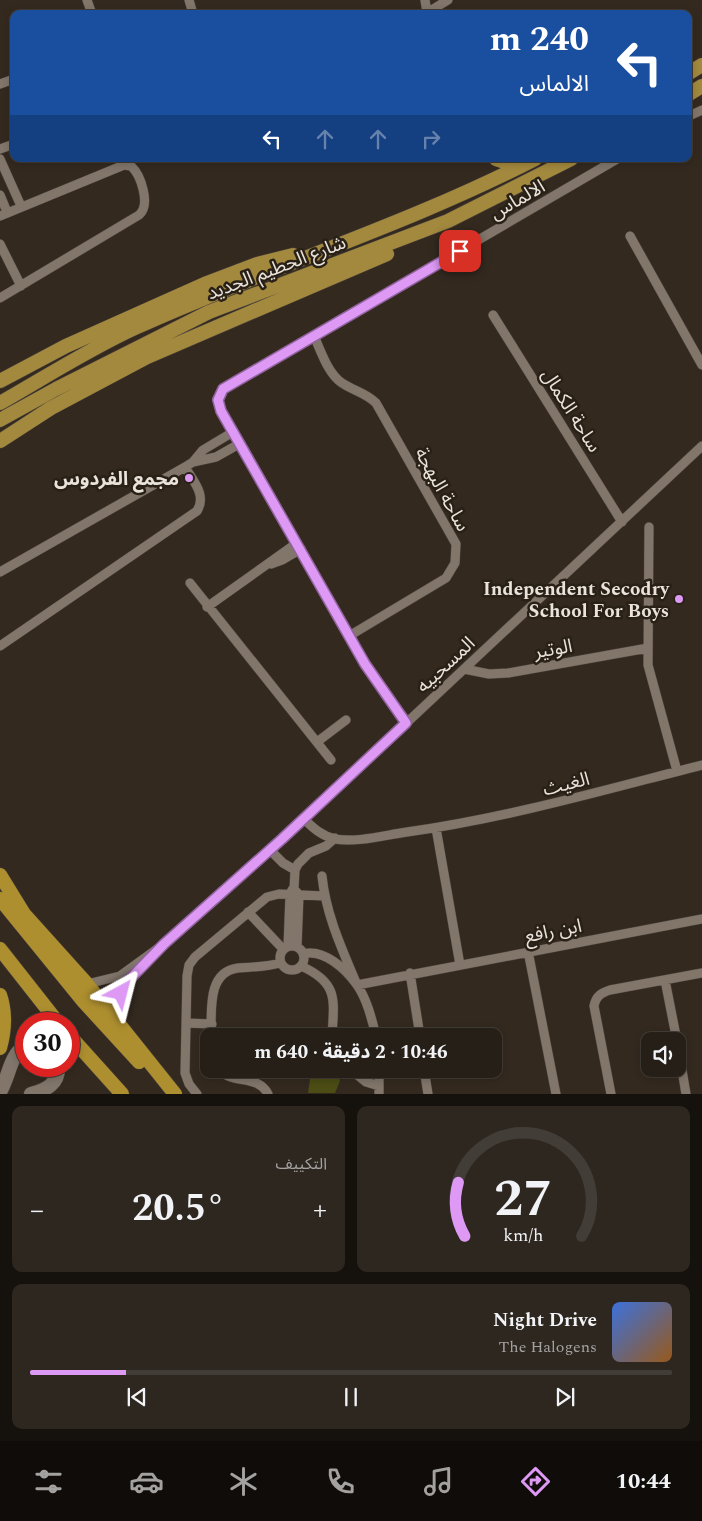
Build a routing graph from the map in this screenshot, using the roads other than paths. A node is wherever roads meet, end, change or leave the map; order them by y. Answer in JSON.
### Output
{"nodes":[{"id":1,"x":448,"y":0,"type":"edge"},
{"id":2,"x":431,"y":10,"type":"edge"},
{"id":3,"x":0,"y":159,"type":"edge"},
{"id":4,"x":529,"y":162,"type":"edge"},
{"id":5,"x":565,"y":162,"type":"edge"},
{"id":6,"x":612,"y":162,"type":"edge"},
{"id":7,"x":0,"y":195,"type":"edge"},
{"id":8,"x":21,"y":206,"type":"junction"},
{"id":9,"x":4,"y":214,"type":"edge"},
{"id":10,"x":433,"y":227,"type":"junction"},
{"id":11,"x":630,"y":236,"type":"dead end"},
{"id":12,"x":0,"y":244,"type":"edge"},
{"id":13,"x":319,"y":252,"type":"junction"},
{"id":14,"x":21,"y":286,"type":"junction"},
{"id":15,"x":0,"y":298,"type":"edge"},
{"id":16,"x":493,"y":315,"type":"dead end"},
{"id":17,"x":314,"y":336,"type":"junction"},
{"id":18,"x":702,"y":365,"type":"edge"},
{"id":19,"x":0,"y":381,"type":"edge"},
{"id":20,"x":0,"y":403,"type":"edge"},
{"id":21,"x":5,"y":417,"type":"edge"},
{"id":22,"x":233,"y":432,"type":"junction"},
{"id":23,"x":0,"y":441,"type":"edge"},
{"id":24,"x":239,"y":444,"type":"junction"},
{"id":25,"x":702,"y":446,"type":"edge"},
{"id":26,"x":193,"y":462,"type":"junction"},
{"id":27,"x":185,"y":467,"type":"junction"},
{"id":28,"x":622,"y":522,"type":"junction"},
{"id":29,"x":649,"y":527,"type":"dead end"},
{"id":30,"x":299,"y":546,"type":"junction"},
{"id":31,"x":0,"y":572,"type":"edge"},
{"id":32,"x":190,"y":583,"type":"dead end"},
{"id":33,"x":207,"y":607,"type":"junction"},
{"id":34,"x":349,"y":636,"type":"junction"},
{"id":35,"x":0,"y":646,"type":"edge"},
{"id":36,"x":648,"y":648,"type":"junction"},
{"id":37,"x":464,"y":669,"type":"junction"},
{"id":38,"x":346,"y":720,"type":"dead end"},
{"id":39,"x":406,"y":723,"type":"junction"},
{"id":40,"x":317,"y":742,"type":"junction"},
{"id":41,"x":331,"y":760,"type":"dead end"},
{"id":42,"x":702,"y":765,"type":"edge"},
{"id":43,"x":677,"y":771,"type":"junction"},
{"id":44,"x":304,"y":819,"type":"junction"},
{"id":45,"x":436,"y":828,"type":"junction"},
{"id":46,"x":335,"y":838,"type":"junction"},
{"id":47,"x":270,"y":850,"type":"junction"},
{"id":48,"x":295,"y":870,"type":"junction"},
{"id":49,"x":0,"y":875,"type":"edge"},
{"id":50,"x":322,"y":876,"type":"dead end"},
{"id":51,"x":294,"y":893,"type":"junction"},
{"id":52,"x":324,"y":896,"type":"junction"},
{"id":53,"x":0,"y":899,"type":"edge"},
{"id":54,"x":248,"y":912,"type":"junction"},
{"id":55,"x":702,"y":918,"type":"edge"},
{"id":56,"x":164,"y":944,"type":"junction"},
{"id":57,"x":293,"y":949,"type":"junction"},
{"id":58,"x":0,"y":950,"type":"edge"},
{"id":59,"x":528,"y":951,"type":"junction"},
{"id":60,"x":280,"y":963,"type":"junction"},
{"id":61,"x":460,"y":965,"type":"junction"},
{"id":62,"x":301,"y":966,"type":"junction"},
{"id":63,"x":410,"y":973,"type":"junction"},
{"id":64,"x":702,"y":973,"type":"edge"},
{"id":65,"x":665,"y":980,"type":"junction"},
{"id":66,"x":87,"y":984,"type":"junction"},
{"id":67,"x":357,"y":985,"type":"junction"},
{"id":68,"x":0,"y":995,"type":"edge"},
{"id":69,"x":50,"y":1012,"type":"edge"},
{"id":70,"x":115,"y":1018,"type":"junction"},
{"id":71,"x":186,"y":1023,"type":"junction"},
{"id":72,"x":212,"y":1024,"type":"junction"},
{"id":73,"x":212,"y":1028,"type":"edge"},
{"id":74,"x":332,"y":1028,"type":"edge"},
{"id":75,"x":374,"y":1028,"type":"edge"},
{"id":76,"x":419,"y":1028,"type":"edge"},
{"id":77,"x":675,"y":1032,"type":"edge"},
{"id":78,"x":80,"y":1047,"type":"edge"},
{"id":79,"x":0,"y":1048,"type":"edge"},
{"id":80,"x":15,"y":1054,"type":"edge"},
{"id":81,"x":56,"y":1077,"type":"edge"},
{"id":82,"x":683,"y":1077,"type":"edge"},
{"id":83,"x":229,"y":1078,"type":"edge"},
{"id":84,"x":361,"y":1078,"type":"edge"},
{"id":85,"x":425,"y":1078,"type":"edge"},
{"id":86,"x":379,"y":1090,"type":"edge"},
{"id":87,"x":0,"y":1092,"type":"edge"},
{"id":88,"x":31,"y":1094,"type":"edge"},
{"id":89,"x":122,"y":1094,"type":"edge"},
{"id":90,"x":169,"y":1094,"type":"edge"},
{"id":91,"x":175,"y":1094,"type":"edge"},
{"id":92,"x":197,"y":1094,"type":"edge"},
{"id":93,"x":268,"y":1094,"type":"edge"},
{"id":94,"x":428,"y":1094,"type":"edge"},
{"id":95,"x":556,"y":1094,"type":"edge"},
{"id":96,"x":611,"y":1094,"type":"edge"},
{"id":97,"x":686,"y":1094,"type":"edge"}],
"edges":[{"from":1,"to":2,"type":"street"},
{"from":3,"to":8,"type":"street"},
{"from":4,"to":13,"type":"main road","name":"شارع الحطيم الجديد"},
{"from":5,"to":10,"type":"main road","name":"شارع الحطيم الجديد"},
{"from":6,"to":17,"type":"street","name":"الالماس"},
{"from":7,"to":9,"type":"street"},
{"from":8,"to":9,"type":"street"},
{"from":8,"to":14,"type":"street"},
{"from":10,"to":21,"type":"main road","name":"شارع الحطيم الجديد"},
{"from":10,"to":23,"type":"main road"},
{"from":11,"to":18,"type":"street"},
{"from":12,"to":14,"type":"street"},
{"from":13,"to":19,"type":"main road"},
{"from":13,"to":20,"type":"main road","name":"شارع الحطيم الجديد"},
{"from":14,"to":15,"type":"street"},
{"from":16,"to":28,"type":"street","name":"ساحة الكمال"},
{"from":17,"to":22,"type":"street","name":"الالماس"},
{"from":17,"to":34,"type":"street","name":"ساحة البهجة"},
{"from":22,"to":24,"type":"street","name":"الالماس"},
{"from":22,"to":26,"type":"street"},
{"from":24,"to":26,"type":"street"},
{"from":24,"to":30,"type":"street","name":"الالماس"},
{"from":25,"to":28,"type":"street","name":"المسحبيه"},
{"from":26,"to":27,"type":"street"},
{"from":27,"to":31,"type":"street"},
{"from":27,"to":35,"type":"street"},
{"from":28,"to":37,"type":"street","name":"المسحبيه"},
{"from":29,"to":36,"type":"street"},
{"from":30,"to":33,"type":"street"},
{"from":30,"to":34,"type":"street","name":"الالماس"},
{"from":32,"to":33,"type":"street"},
{"from":33,"to":40,"type":"street"},
{"from":34,"to":39,"type":"street","name":"الالماس"},
{"from":36,"to":37,"type":"street","name":"الوتير"},
{"from":36,"to":43,"type":"street"},
{"from":37,"to":39,"type":"street","name":"المسحبيه"},
{"from":38,"to":40,"type":"street"},
{"from":39,"to":44,"type":"street","name":"المسحبيه"},
{"from":40,"to":41,"type":"street"},
{"from":42,"to":43,"type":"street","name":"الغيث"},
{"from":43,"to":45,"type":"street","name":"الغيث"},
{"from":44,"to":46,"type":"street","name":"الغيث"},
{"from":44,"to":47,"type":"street","name":"المسحبيه"},
{"from":45,"to":46,"type":"street","name":"الغيث"},
{"from":45,"to":61,"type":"street"},
{"from":46,"to":48,"type":"street"},
{"from":47,"to":48,"type":"street"},
{"from":47,"to":56,"type":"street","name":"المسحبيه"},
{"from":48,"to":51,"type":"street"},
{"from":49,"to":66,"type":"highway"},
{"from":50,"to":52,"type":"street"},
{"from":51,"to":52,"type":"street"},
{"from":51,"to":54,"type":"street"},
{"from":51,"to":57,"type":"street"},
{"from":52,"to":67,"type":"street"},
{"from":53,"to":90,"type":"highway"},
{"from":54,"to":57,"type":"street"},
{"from":54,"to":71,"type":"street"},
{"from":55,"to":59,"type":"street","name":"ابن رافع"},
{"from":56,"to":66,"type":"street","name":"المسحبيه"},
{"from":56,"to":70,"type":"street","name":"المسحبيه"},
{"from":57,"to":60,"type":"street"},
{"from":57,"to":62,"type":"street"},
{"from":57,"to":67,"type":"street"},
{"from":58,"to":69,"type":"highway"},
{"from":59,"to":61,"type":"street","name":"ابن رافع"},
{"from":59,"to":95,"type":"street"},
{"from":60,"to":62,"type":"street"},
{"from":60,"to":72,"type":"street"},
{"from":61,"to":63,"type":"street","name":"ابن رافع"},
{"from":62,"to":74,"type":"street"},
{"from":63,"to":67,"type":"street","name":"ابن رافع"},
{"from":63,"to":76,"type":"street"},
{"from":64,"to":65,"type":"street"},
{"from":65,"to":77,"type":"street"},
{"from":65,"to":96,"type":"street"},
{"from":66,"to":70,"type":"highway"},
{"from":67,"to":75,"type":"street"},
{"from":68,"to":79,"type":"highway"},
{"from":70,"to":91,"type":"highway"},
{"from":71,"to":72,"type":"street"},
{"from":71,"to":92,"type":"street"},
{"from":72,"to":73,"type":"street"},
{"from":78,"to":89,"type":"highway"},
{"from":80,"to":87,"type":"main road"},
{"from":81,"to":88,"type":"main road"},
{"from":82,"to":97,"type":"street"},
{"from":83,"to":93,"type":"street"},
{"from":84,"to":86,"type":"street"},
{"from":85,"to":94,"type":"street"}]}
